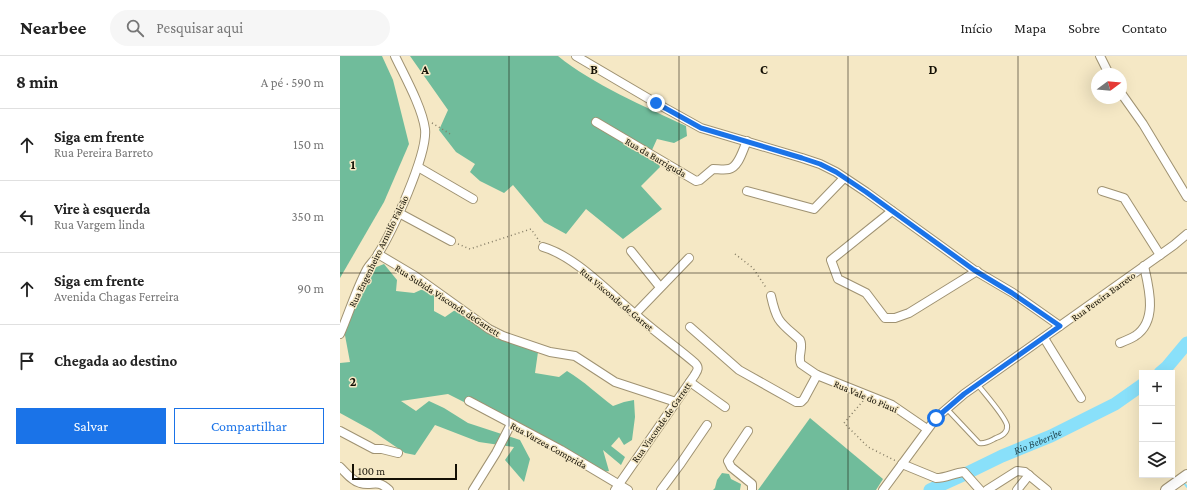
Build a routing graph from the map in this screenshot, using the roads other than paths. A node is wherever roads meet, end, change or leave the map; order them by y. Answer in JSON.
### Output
{"nodes":[{"id":1,"x":395,"y":56,"type":"edge"},
{"id":2,"x":576,"y":56,"type":"edge"},
{"id":3,"x":1100,"y":56,"type":"edge"},
{"id":4,"x":1106,"y":68,"type":"edge"},
{"id":5,"x":1127,"y":101,"type":"edge"},
{"id":6,"x":596,"y":122,"type":"dead end"},
{"id":7,"x":747,"y":141,"type":"junction"},
{"id":8,"x":418,"y":167,"type":"junction"},
{"id":9,"x":844,"y":178,"type":"junction"},
{"id":10,"x":747,"y":191,"type":"dead end"},
{"id":11,"x":1102,"y":191,"type":"dead end"},
{"id":12,"x":1187,"y":197,"type":"edge"},
{"id":13,"x":473,"y":199,"type":"dead end"},
{"id":14,"x":892,"y":211,"type":"junction"},
{"id":15,"x":399,"y":213,"type":"junction"},
{"id":16,"x":1187,"y":234,"type":"edge"},
{"id":17,"x":451,"y":241,"type":"road end"},
{"id":18,"x":543,"y":246,"type":"road end"},
{"id":19,"x":631,"y":251,"type":"dead end"},
{"id":20,"x":378,"y":254,"type":"junction"},
{"id":21,"x":1160,"y":255,"type":"junction"},
{"id":22,"x":689,"y":258,"type":"dead end"},
{"id":23,"x":1144,"y":266,"type":"junction"},
{"id":24,"x":977,"y":271,"type":"junction"},
{"id":25,"x":660,"y":287,"type":"junction"},
{"id":26,"x":771,"y":296,"type":"road end"},
{"id":27,"x":635,"y":314,"type":"junction"},
{"id":28,"x":1060,"y":326,"type":"junction"},
{"id":29,"x":690,"y":327,"type":"dead end"},
{"id":30,"x":340,"y":334,"type":"edge"},
{"id":31,"x":1044,"y":338,"type":"junction"},
{"id":32,"x":1120,"y":343,"type":"dead end"},
{"id":33,"x":688,"y":357,"type":"joint"},
{"id":34,"x":821,"y":376,"type":"junction"},
{"id":35,"x":690,"y":382,"type":"junction"},
{"id":36,"x":978,"y":384,"type":"junction"},
{"id":37,"x":1081,"y":398,"type":"dead end"},
{"id":38,"x":469,"y":401,"type":"dead end"},
{"id":39,"x":676,"y":402,"type":"junction"},
{"id":40,"x":725,"y":407,"type":"dead end"},
{"id":41,"x":946,"y":408,"type":"junction"},
{"id":42,"x":511,"y":424,"type":"junction"},
{"id":43,"x":707,"y":425,"type":"dead end"},
{"id":44,"x":927,"y":429,"type":"junction"},
{"id":45,"x":340,"y":431,"type":"edge"},
{"id":46,"x":748,"y":431,"type":"dead end"},
{"id":47,"x":398,"y":454,"type":"dead end"},
{"id":48,"x":902,"y":464,"type":"junction"},
{"id":49,"x":340,"y":467,"type":"edge"},
{"id":50,"x":1029,"y":475,"type":"junction"},
{"id":51,"x":1186,"y":478,"type":"edge"},
{"id":52,"x":616,"y":487,"type":"edge"},
{"id":53,"x":390,"y":490,"type":"edge"},
{"id":54,"x":473,"y":490,"type":"edge"},
{"id":55,"x":628,"y":490,"type":"edge"},
{"id":56,"x":661,"y":490,"type":"edge"},
{"id":57,"x":752,"y":490,"type":"edge"},
{"id":58,"x":883,"y":490,"type":"edge"},
{"id":59,"x":980,"y":490,"type":"edge"},
{"id":60,"x":986,"y":490,"type":"edge"},
{"id":61,"x":1017,"y":490,"type":"edge"},
{"id":62,"x":1047,"y":490,"type":"edge"},
{"id":63,"x":1166,"y":490,"type":"edge"}],
"edges":[{"from":1,"to":8,"type":"street","name":"Rua Engenheiro Arnulfo Falcão"},
{"from":2,"to":7,"type":"street"},
{"from":3,"to":4,"type":"street"},
{"from":5,"to":12,"type":"street"},
{"from":6,"to":7,"type":"street","name":"Rua da Barriguda"},
{"from":7,"to":9,"type":"street"},
{"from":8,"to":13,"type":"street"},
{"from":8,"to":15,"type":"street","name":"Rua Engenheiro Arnulfo Falcão"},
{"from":9,"to":10,"type":"street"},
{"from":9,"to":14,"type":"street"},
{"from":11,"to":21,"type":"street"},
{"from":14,"to":24,"type":"street"},
{"from":14,"to":24,"type":"street"},
{"from":15,"to":17,"type":"street"},
{"from":15,"to":20,"type":"street","name":"Rua Engenheiro Arnulfo Falcão"},
{"from":16,"to":21,"type":"street","name":"Rua Pereira Barreto"},
{"from":18,"to":27,"type":"street","name":"Rua Visconde de Garret"},
{"from":19,"to":25,"type":"street"},
{"from":20,"to":30,"type":"street","name":"Rua Engenheiro Arnulfo Falcão"},
{"from":20,"to":39,"type":"street","name":"Rua Subida Visconde deGarrett"},
{"from":21,"to":23,"type":"street","name":"Rua Pereira Barreto"},
{"from":22,"to":25,"type":"street"},
{"from":23,"to":28,"type":"street","name":"Rua Pereira Barreto"},
{"from":23,"to":32,"type":"street"},
{"from":24,"to":28,"type":"street"},
{"from":25,"to":27,"type":"street"},
{"from":26,"to":34,"type":"street","name":"Rua Vale do Piauí"},
{"from":27,"to":33,"type":"street","name":"Rua Visconde de Garret"},
{"from":28,"to":31,"type":"street","name":"Rua Pereira Barreto"},
{"from":29,"to":34,"type":"street"},
{"from":31,"to":36,"type":"street","name":"Rua Pereira Barreto"},
{"from":31,"to":37,"type":"street"},
{"from":33,"to":35,"type":"street","name":"Rua Visconde de Garrett"},
{"from":34,"to":44,"type":"street","name":"Rua Vale do Piauí"},
{"from":35,"to":39,"type":"street","name":"Rua Visconde de Garrett"},
{"from":35,"to":40,"type":"street"},
{"from":36,"to":41,"type":"street","name":"Rua Pereira Barreto"},
{"from":36,"to":41,"type":"lane"},
{"from":38,"to":42,"type":"street","name":"Rua Varzea Comprida"},
{"from":39,"to":52,"type":"street","name":"Rua Visconde de Garrett"},
{"from":41,"to":44,"type":"street","name":"Rua Pereira Barreto"},
{"from":42,"to":52,"type":"street","name":"Rua Varzea Comprida"},
{"from":42,"to":54,"type":"street"},
{"from":43,"to":56,"type":"street"},
{"from":44,"to":48,"type":"street","name":"Rua Pereira Barreto"},
{"from":45,"to":47,"type":"street"},
{"from":46,"to":57,"type":"street"},
{"from":48,"to":58,"type":"street","name":"Rua Pereira Barreto"},
{"from":48,"to":59,"type":"street"},
{"from":49,"to":53,"type":"street"},
{"from":50,"to":60,"type":"street"},
{"from":50,"to":61,"type":"street"},
{"from":50,"to":62,"type":"street"},
{"from":51,"to":63,"type":"street"},
{"from":52,"to":55,"type":"street","name":"Rua Varzea Comprida"}]}
